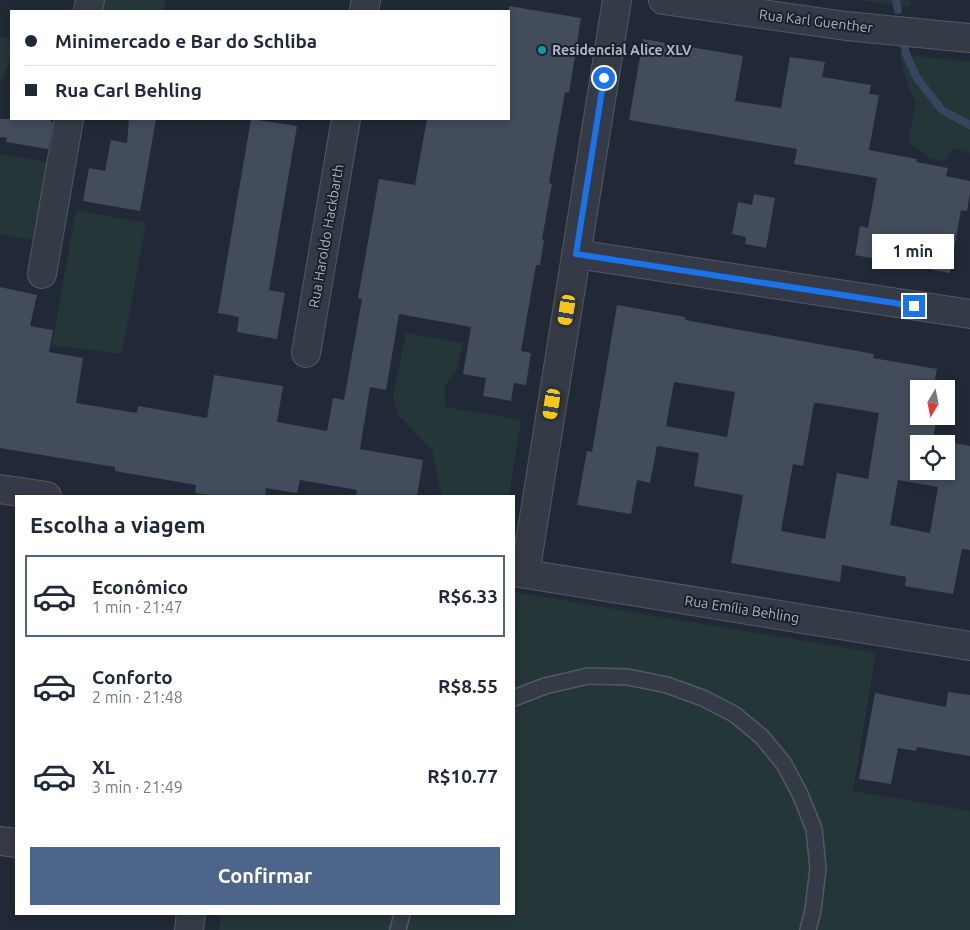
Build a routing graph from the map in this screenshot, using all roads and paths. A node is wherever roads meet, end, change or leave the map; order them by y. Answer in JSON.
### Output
{"nodes":[{"id":1,"x":617,"y":0,"type":"edge"},
{"id":2,"x":663,"y":0,"type":"edge"},
{"id":3,"x":970,"y":38,"type":"edge"},
{"id":4,"x":69,"y":120,"type":"edge"},
{"id":5,"x":346,"y":120,"type":"edge"},
{"id":6,"x":576,"y":254,"type":"junction"},
{"id":7,"x":42,"y":274,"type":"dead end"},
{"id":8,"x":970,"y":314,"type":"edge"},
{"id":9,"x":306,"y":354,"type":"dead end"},
{"id":10,"x":0,"y":489,"type":"edge"},
{"id":11,"x":41,"y":495,"type":"edge"},
{"id":12,"x":519,"y":573,"type":"edge"},
{"id":13,"x":970,"y":646,"type":"edge"},
{"id":14,"x":515,"y":698,"type":"edge"},
{"id":15,"x":0,"y":841,"type":"edge"},
{"id":16,"x":15,"y":843,"type":"edge"},
{"id":17,"x":192,"y":915,"type":"edge"},
{"id":18,"x":402,"y":915,"type":"edge"},
{"id":19,"x":188,"y":930,"type":"edge"},
{"id":20,"x":398,"y":930,"type":"edge"},
{"id":21,"x":808,"y":930,"type":"edge"}],
"edges":[{"from":1,"to":6,"type":"street"},
{"from":2,"to":3,"type":"street","name":"Rua Karl Guenther"},
{"from":4,"to":7,"type":"street"},
{"from":5,"to":9,"type":"street","name":"Rua Haroldo Hackbarth"},
{"from":6,"to":8,"type":"street"},
{"from":6,"to":12,"type":"street"},
{"from":10,"to":11,"type":"street"},
{"from":12,"to":13,"type":"street","name":"Rua Emília Behling"},
{"from":14,"to":21,"type":"lane"},
{"from":15,"to":16,"type":"street"},
{"from":17,"to":19,"type":"street"},
{"from":18,"to":20,"type":"lane"}]}
